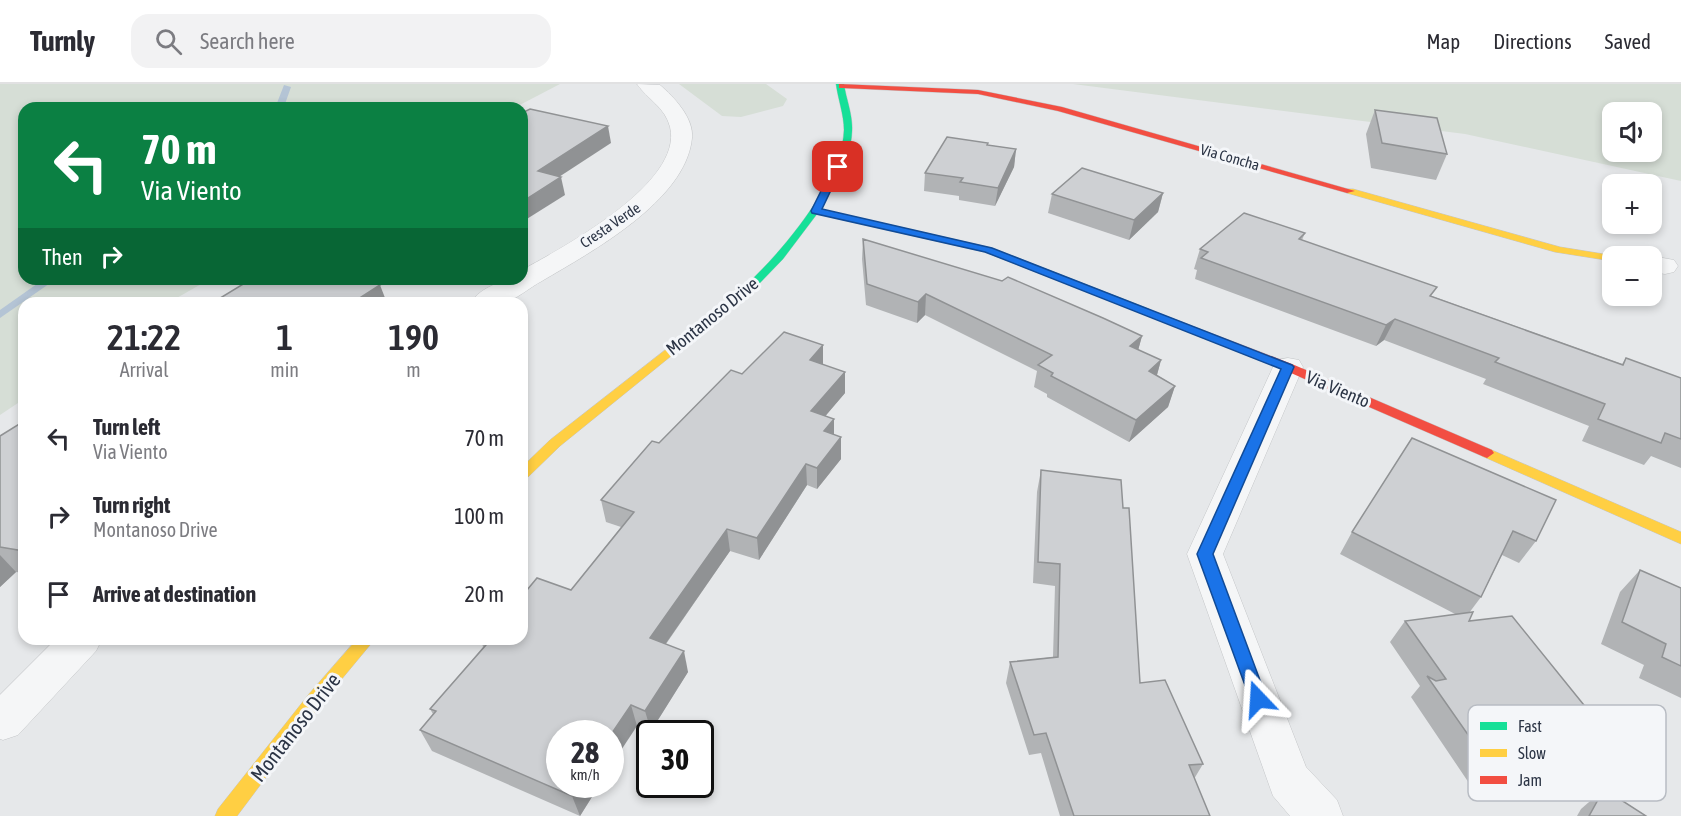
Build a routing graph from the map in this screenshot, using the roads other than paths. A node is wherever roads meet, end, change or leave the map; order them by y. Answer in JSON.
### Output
{"nodes":[{"id":1,"x":647,"y":84,"type":"edge"},
{"id":2,"x":841,"y":85,"type":"edge"},
{"id":3,"x":816,"y":211,"type":"junction"},
{"id":4,"x":1602,"y":256,"type":"edge"},
{"id":5,"x":528,"y":276,"type":"edge"},
{"id":6,"x":513,"y":285,"type":"edge"},
{"id":7,"x":494,"y":297,"type":"edge"},
{"id":8,"x":1288,"y":367,"type":"junction"},
{"id":9,"x":528,"y":469,"type":"edge"},
{"id":10,"x":1681,"y":538,"type":"edge"},
{"id":11,"x":76,"y":645,"type":"edge"},
{"id":12,"x":362,"y":645,"type":"edge"},
{"id":13,"x":3,"y":721,"type":"dead end"},
{"id":14,"x":225,"y":816,"type":"edge"},
{"id":15,"x":1320,"y":816,"type":"edge"}],
"edges":[{"from":1,"to":5,"type":"street","name":"Cresta Verde"},
{"from":2,"to":3,"type":"street","name":"Montanoso Drive"},
{"from":2,"to":4,"type":"street","name":"Via Concha"},
{"from":3,"to":8,"type":"street","name":"Via Viento"},
{"from":3,"to":9,"type":"street","name":"Montanoso Drive"},
{"from":6,"to":7,"type":"street","name":"Cresta Verde"},
{"from":8,"to":10,"type":"street","name":"Via Viento"},
{"from":8,"to":15,"type":"street"},
{"from":11,"to":13,"type":"street"},
{"from":12,"to":14,"type":"street","name":"Montanoso Drive"}]}
